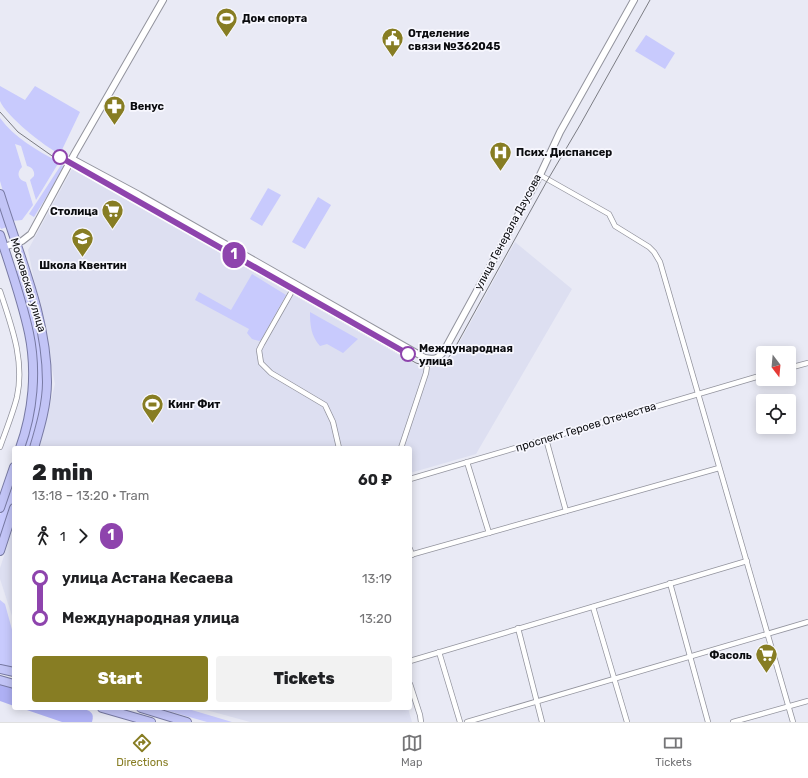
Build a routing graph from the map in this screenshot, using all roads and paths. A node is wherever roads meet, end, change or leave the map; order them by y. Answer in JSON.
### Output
{"nodes":[{"id":1,"x":163,"y":0,"type":"edge"},
{"id":2,"x":634,"y":0,"type":"edge"},
{"id":3,"x":72,"y":159,"type":"junction"},
{"id":4,"x":540,"y":175,"type":"junction"},
{"id":5,"x":0,"y":194,"type":"edge"},
{"id":6,"x":0,"y":235,"type":"edge"},
{"id":7,"x":16,"y":243,"type":"junction"},
{"id":8,"x":4,"y":247,"type":"junction"},
{"id":9,"x":296,"y":284,"type":"junction"},
{"id":10,"x":0,"y":291,"type":"edge"},
{"id":11,"x":428,"y":359,"type":"junction"},
{"id":12,"x":808,"y":363,"type":"edge"},
{"id":13,"x":796,"y":366,"type":"edge"},
{"id":14,"x":756,"y":377,"type":"edge"},
{"id":15,"x":697,"y":394,"type":"junction"},
{"id":16,"x":546,"y":439,"type":"junction"},
{"id":17,"x":0,"y":446,"type":"edge"},
{"id":18,"x":21,"y":446,"type":"edge"},
{"id":19,"x":35,"y":446,"type":"edge"},
{"id":20,"x":339,"y":446,"type":"edge"},
{"id":21,"x":402,"y":446,"type":"edge"},
{"id":22,"x":467,"y":462,"type":"junction"},
{"id":23,"x":719,"y":468,"type":"junction"},
{"id":24,"x":12,"y":473,"type":"edge"},
{"id":25,"x":412,"y":478,"type":"edge"},
{"id":26,"x":0,"y":508,"type":"edge"},
{"id":27,"x":566,"y":511,"type":"junction"},
{"id":28,"x":12,"y":514,"type":"edge"},
{"id":29,"x":489,"y":533,"type":"junction"},
{"id":30,"x":0,"y":551,"type":"edge"},
{"id":31,"x":412,"y":555,"type":"edge"},
{"id":32,"x":747,"y":561,"type":"junction"},
{"id":33,"x":670,"y":583,"type":"junction"},
{"id":34,"x":593,"y":607,"type":"junction"},
{"id":35,"x":808,"y":622,"type":"edge"},
{"id":36,"x":518,"y":628,"type":"junction"},
{"id":37,"x":767,"y":634,"type":"junction"},
{"id":38,"x":439,"y":652,"type":"junction"},
{"id":39,"x":691,"y":657,"type":"junction"},
{"id":40,"x":412,"y":660,"type":"edge"},
{"id":41,"x":0,"y":669,"type":"edge"},
{"id":42,"x":12,"y":672,"type":"edge"},
{"id":43,"x":614,"y":679,"type":"junction"},
{"id":44,"x":0,"y":680,"type":"edge"},
{"id":45,"x":12,"y":683,"type":"edge"},
{"id":46,"x":412,"y":690,"type":"edge"},
{"id":47,"x":808,"y":701,"type":"edge"},
{"id":48,"x":537,"y":702,"type":"junction"},
{"id":49,"x":788,"y":706,"type":"junction"},
{"id":50,"x":109,"y":710,"type":"edge"},
{"id":51,"x":148,"y":710,"type":"edge"},
{"id":52,"x":151,"y":722,"type":"edge"},
{"id":53,"x":188,"y":722,"type":"edge"},
{"id":54,"x":421,"y":722,"type":"edge"},
{"id":55,"x":460,"y":722,"type":"edge"},
{"id":56,"x":467,"y":722,"type":"edge"},
{"id":57,"x":542,"y":722,"type":"edge"},
{"id":58,"x":627,"y":722,"type":"edge"},
{"id":59,"x":708,"y":722,"type":"edge"},
{"id":60,"x":733,"y":722,"type":"edge"},
{"id":61,"x":793,"y":722,"type":"edge"}],
"edges":[{"from":1,"to":3,"type":"street"},
{"from":2,"to":4,"type":"street","name":"улица Генерала Дзусова"},
{"from":3,"to":7,"type":"street"},
{"from":3,"to":9,"type":"street"},
{"from":4,"to":11,"type":"street","name":"улица Генерала Дзусова"},
{"from":4,"to":15,"type":"street"},
{"from":5,"to":7,"type":"highway","name":"Московская улица"},
{"from":6,"to":8,"type":"highway","name":"Московская улица"},
{"from":7,"to":8,"type":"street"},
{"from":7,"to":19,"type":"highway","name":"Московская улица"},
{"from":8,"to":18,"type":"highway","name":"Московская улица"},
{"from":9,"to":11,"type":"street"},
{"from":9,"to":20,"type":"street"},
{"from":10,"to":17,"type":"street"},
{"from":11,"to":21,"type":"street"},
{"from":12,"to":13,"type":"street"},
{"from":14,"to":15,"type":"street","name":"проспект Героев Отечества"},
{"from":15,"to":16,"type":"street","name":"проспект Героев Отечества"},
{"from":15,"to":23,"type":"street"},
{"from":16,"to":22,"type":"street","name":"проспект Героев Отечества"},
{"from":16,"to":27,"type":"street"},
{"from":22,"to":25,"type":"street","name":"проспект Героев Отечества"},
{"from":22,"to":29,"type":"street"},
{"from":23,"to":27,"type":"street"},
{"from":23,"to":32,"type":"street"},
{"from":24,"to":26,"type":"highway"},
{"from":27,"to":29,"type":"street"},
{"from":28,"to":30,"type":"highway"},
{"from":29,"to":31,"type":"street"},
{"from":32,"to":33,"type":"street"},
{"from":32,"to":37,"type":"street"},
{"from":33,"to":34,"type":"street"},
{"from":33,"to":39,"type":"street"},
{"from":34,"to":36,"type":"street"},
{"from":34,"to":43,"type":"street"},
{"from":35,"to":37,"type":"street"},
{"from":36,"to":38,"type":"street"},
{"from":36,"to":48,"type":"street"},
{"from":37,"to":39,"type":"street"},
{"from":37,"to":49,"type":"street"},
{"from":38,"to":40,"type":"street"},
{"from":38,"to":55,"type":"street"},
{"from":39,"to":43,"type":"street"},
{"from":39,"to":59,"type":"street"},
{"from":41,"to":42,"type":"highway"},
{"from":43,"to":48,"type":"street"},
{"from":43,"to":58,"type":"street"},
{"from":44,"to":45,"type":"highway"},
{"from":46,"to":54,"type":"street"},
{"from":47,"to":49,"type":"street"},
{"from":48,"to":56,"type":"street"},
{"from":48,"to":57,"type":"street"},
{"from":49,"to":60,"type":"street"},
{"from":49,"to":61,"type":"street"},
{"from":50,"to":52,"type":"highway"},
{"from":51,"to":53,"type":"highway"}]}
